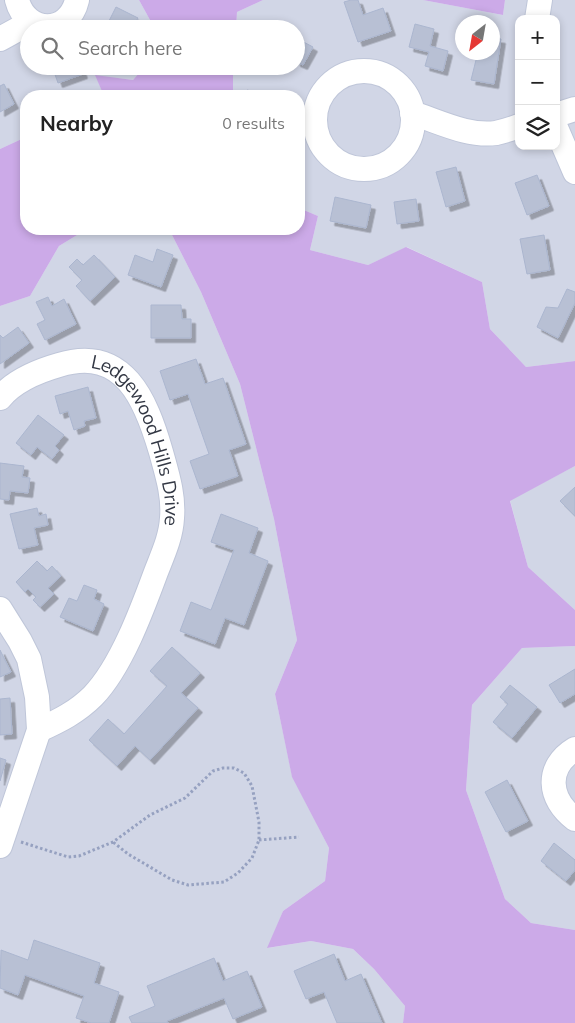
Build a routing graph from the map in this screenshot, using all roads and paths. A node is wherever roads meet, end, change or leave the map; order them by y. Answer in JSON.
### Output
{"nodes":[{"id":1,"x":17,"y":0,"type":"edge"},
{"id":2,"x":77,"y":0,"type":"edge"},
{"id":3,"x":540,"y":0,"type":"edge"},
{"id":4,"x":538,"y":15,"type":"edge"},
{"id":5,"x":29,"y":20,"type":"edge"},
{"id":6,"x":66,"y":20,"type":"edge"},
{"id":7,"x":20,"y":28,"type":"edge"},
{"id":8,"x":0,"y":39,"type":"edge"},
{"id":9,"x":575,"y":108,"type":"edge"},
{"id":10,"x":412,"y":113,"type":"junction"},
{"id":11,"x":560,"y":114,"type":"edge"},
{"id":12,"x":515,"y":127,"type":"edge"},
{"id":13,"x":560,"y":137,"type":"edge"},
{"id":14,"x":575,"y":172,"type":"edge"},
{"id":15,"x":0,"y":398,"type":"edge"},
{"id":16,"x":0,"y":609,"type":"edge"},
{"id":17,"x":39,"y":730,"type":"junction"},
{"id":18,"x":575,"y":748,"type":"edge"},
{"id":19,"x":575,"y":819,"type":"edge"},
{"id":20,"x":299,"y":837,"type":"dead end"},
{"id":21,"x":259,"y":840,"type":"junction"},
{"id":22,"x":2,"y":841,"type":"edge"},
{"id":23,"x":113,"y":842,"type":"junction"}],
"edges":[{"from":1,"to":5,"type":"street"},
{"from":2,"to":6,"type":"street"},
{"from":3,"to":4,"type":"street"},
{"from":7,"to":8,"type":"street"},
{"from":9,"to":11,"type":"street"},
{"from":10,"to":10,"type":"street"},
{"from":10,"to":12,"type":"street"},
{"from":13,"to":14,"type":"street"},
{"from":15,"to":17,"type":"street","name":"Ledgewood Hills Drive"},
{"from":16,"to":17,"type":"street"},
{"from":17,"to":22,"type":"street"},
{"from":18,"to":19,"type":"street"},
{"from":20,"to":21,"type":"path"},
{"from":21,"to":23,"type":"path"},
{"from":21,"to":23,"type":"path"},
{"from":22,"to":23,"type":"path"}]}
